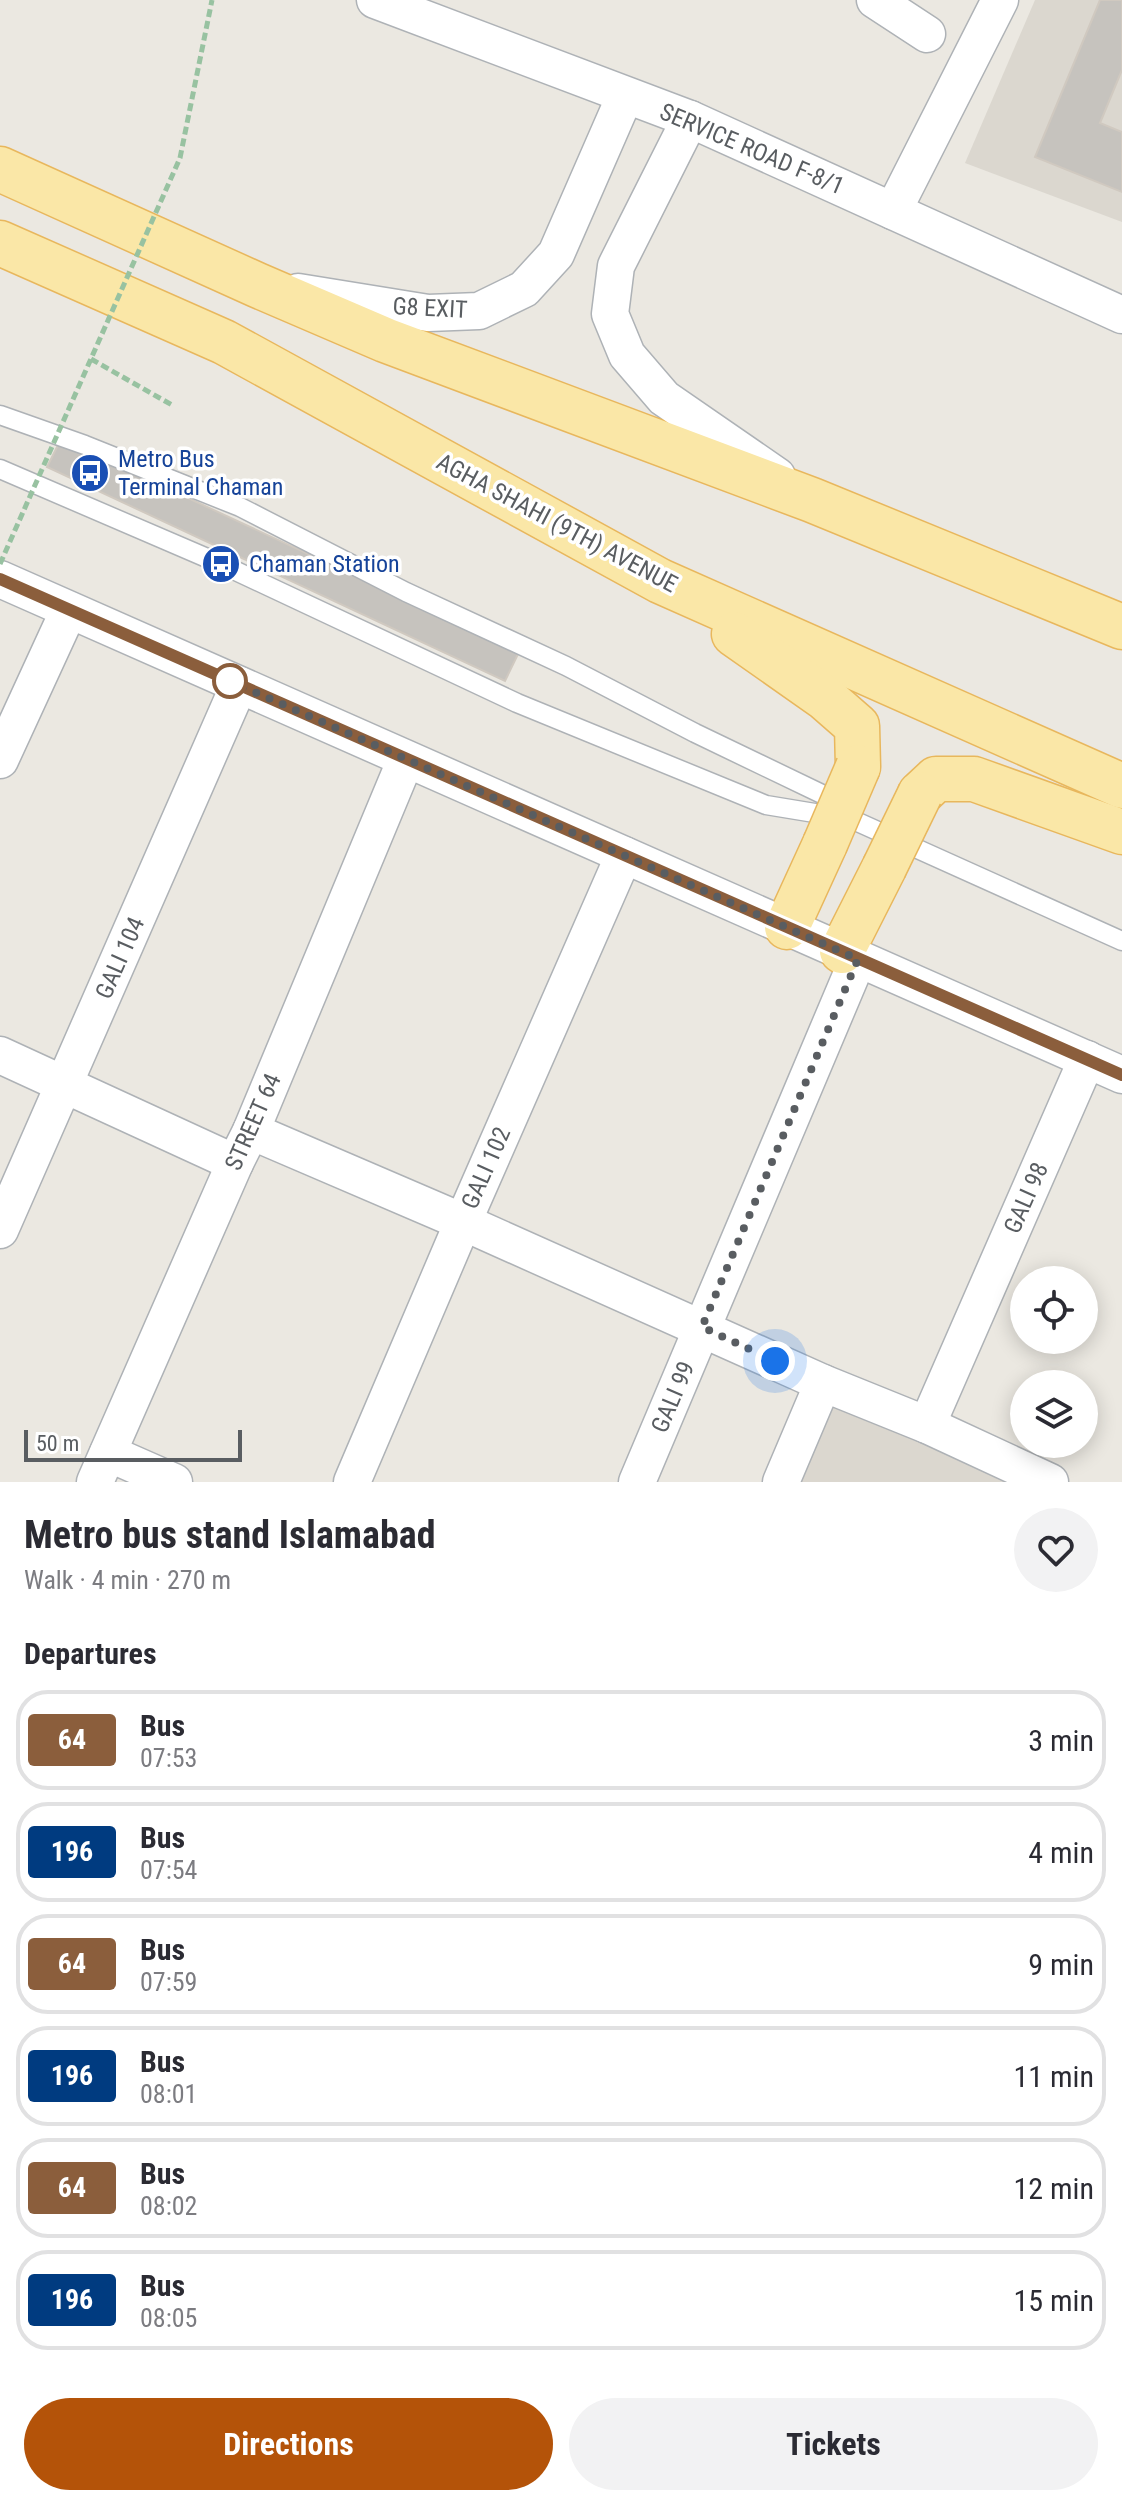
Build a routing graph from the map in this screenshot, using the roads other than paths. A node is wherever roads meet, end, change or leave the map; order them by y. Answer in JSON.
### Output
{"nodes":[{"id":1,"x":375,"y":0,"type":"edge"},
{"id":2,"x":875,"y":0,"type":"edge"},
{"id":3,"x":1000,"y":0,"type":"edge"},
{"id":4,"x":927,"y":34,"type":"dead end"},
{"id":5,"x":625,"y":96,"type":"junction"},
{"id":6,"x":690,"y":119,"type":"junction"},
{"id":7,"x":0,"y":169,"type":"edge"},
{"id":8,"x":893,"y":211,"type":"junction"},
{"id":9,"x":0,"y":243,"type":"edge"},
{"id":10,"x":257,"y":285,"type":"junction"},
{"id":11,"x":1122,"y":315,"type":"edge"},
{"id":12,"x":0,"y":415,"type":"edge"},
{"id":13,"x":0,"y":469,"type":"edge"},
{"id":14,"x":812,"y":500,"type":"junction"},
{"id":15,"x":0,"y":579,"type":"edge"},
{"id":16,"x":660,"y":581,"type":"junction"},
{"id":17,"x":69,"y":610,"type":"junction"},
{"id":18,"x":1122,"y":627,"type":"edge"},
{"id":19,"x":239,"y":685,"type":"junction"},
{"id":20,"x":406,"y":759,"type":"junction"},
{"id":21,"x":0,"y":760,"type":"edge"},
{"id":22,"x":1122,"y":786,"type":"edge"},
{"id":23,"x":838,"y":831,"type":"junction"},
{"id":24,"x":1122,"y":832,"type":"edge"},
{"id":25,"x":624,"y":855,"type":"junction"},
{"id":26,"x":787,"y":927,"type":"junction"},
{"id":27,"x":1122,"y":941,"type":"edge"},
{"id":28,"x":850,"y":955,"type":"junction"},
{"id":29,"x":0,"y":1055,"type":"edge"},
{"id":30,"x":1087,"y":1059,"type":"junction"},
{"id":31,"x":1122,"y":1075,"type":"edge"},
{"id":32,"x":65,"y":1085,"type":"junction"},
{"id":33,"x":251,"y":1131,"type":"junction"},
{"id":34,"x":235,"y":1163,"type":"junction"},
{"id":35,"x":463,"y":1222,"type":"junction"},
{"id":36,"x":0,"y":1230,"type":"edge"},
{"id":37,"x":702,"y":1327,"type":"junction"},
{"id":38,"x":823,"y":1383,"type":"junction"},
{"id":39,"x":927,"y":1425,"type":"junction"},
{"id":40,"x":101,"y":1467,"type":"edge"},
{"id":41,"x":174,"y":1482,"type":"edge"},
{"id":42,"x":352,"y":1482,"type":"edge"},
{"id":43,"x":637,"y":1482,"type":"edge"},
{"id":44,"x":781,"y":1482,"type":"edge"},
{"id":45,"x":1050,"y":1482,"type":"edge"}],
"edges":[{"from":1,"to":5,"type":"street","name":"SERVICE ROAD F-8/1"},
{"from":2,"to":4,"type":"street"},
{"from":3,"to":8,"type":"street"},
{"from":5,"to":6,"type":"street","name":"SERVICE ROAD F-8/1"},
{"from":5,"to":10,"type":"street","name":"G8 EXIT"},
{"from":6,"to":8,"type":"street","name":"SERVICE ROAD F-8/1"},
{"from":6,"to":14,"type":"street"},
{"from":7,"to":10,"type":"main road"},
{"from":8,"to":11,"type":"street","name":"SERVICE ROAD F-8/1"},
{"from":9,"to":16,"type":"main road","name":"AGHA SHAHI (9TH) AVENUE"},
{"from":10,"to":14,"type":"main road"},
{"from":12,"to":23,"type":"lane"},
{"from":13,"to":23,"type":"lane"},
{"from":14,"to":18,"type":"main road"},
{"from":15,"to":17,"type":"street"},
{"from":16,"to":22,"type":"main road","name":"AGHA SHAHI (9TH) AVENUE"},
{"from":16,"to":23,"type":"main road","bridge":true},
{"from":17,"to":19,"type":"street"},
{"from":17,"to":21,"type":"street"},
{"from":19,"to":20,"type":"street"},
{"from":19,"to":32,"type":"street","name":"GALI 104"},
{"from":20,"to":25,"type":"street"},
{"from":20,"to":33,"type":"street","name":"STREET 64"},
{"from":23,"to":26,"type":"main road"},
{"from":23,"to":27,"type":"lane"},
{"from":24,"to":28,"type":"main road","bridge":true},
{"from":25,"to":26,"type":"street"},
{"from":25,"to":35,"type":"street","name":"GALI 102"},
{"from":26,"to":28,"type":"street"},
{"from":28,"to":30,"type":"street"},
{"from":28,"to":37,"type":"street","name":"GALI 99"},
{"from":29,"to":32,"type":"street"},
{"from":30,"to":31,"type":"street"},
{"from":30,"to":39,"type":"street","name":"GALI 98"},
{"from":32,"to":34,"type":"street"},
{"from":32,"to":36,"type":"street","name":"GALI 104"},
{"from":33,"to":34,"type":"street","name":"STREET 64"},
{"from":33,"to":35,"type":"street"},
{"from":34,"to":40,"type":"street","name":"STREET 64"},
{"from":35,"to":37,"type":"street"},
{"from":35,"to":42,"type":"street","name":"GALI 102"},
{"from":37,"to":38,"type":"street"},
{"from":37,"to":43,"type":"street","name":"GALI 99"},
{"from":38,"to":39,"type":"street"},
{"from":38,"to":44,"type":"street"},
{"from":39,"to":45,"type":"street"},
{"from":40,"to":41,"type":"street"}]}
